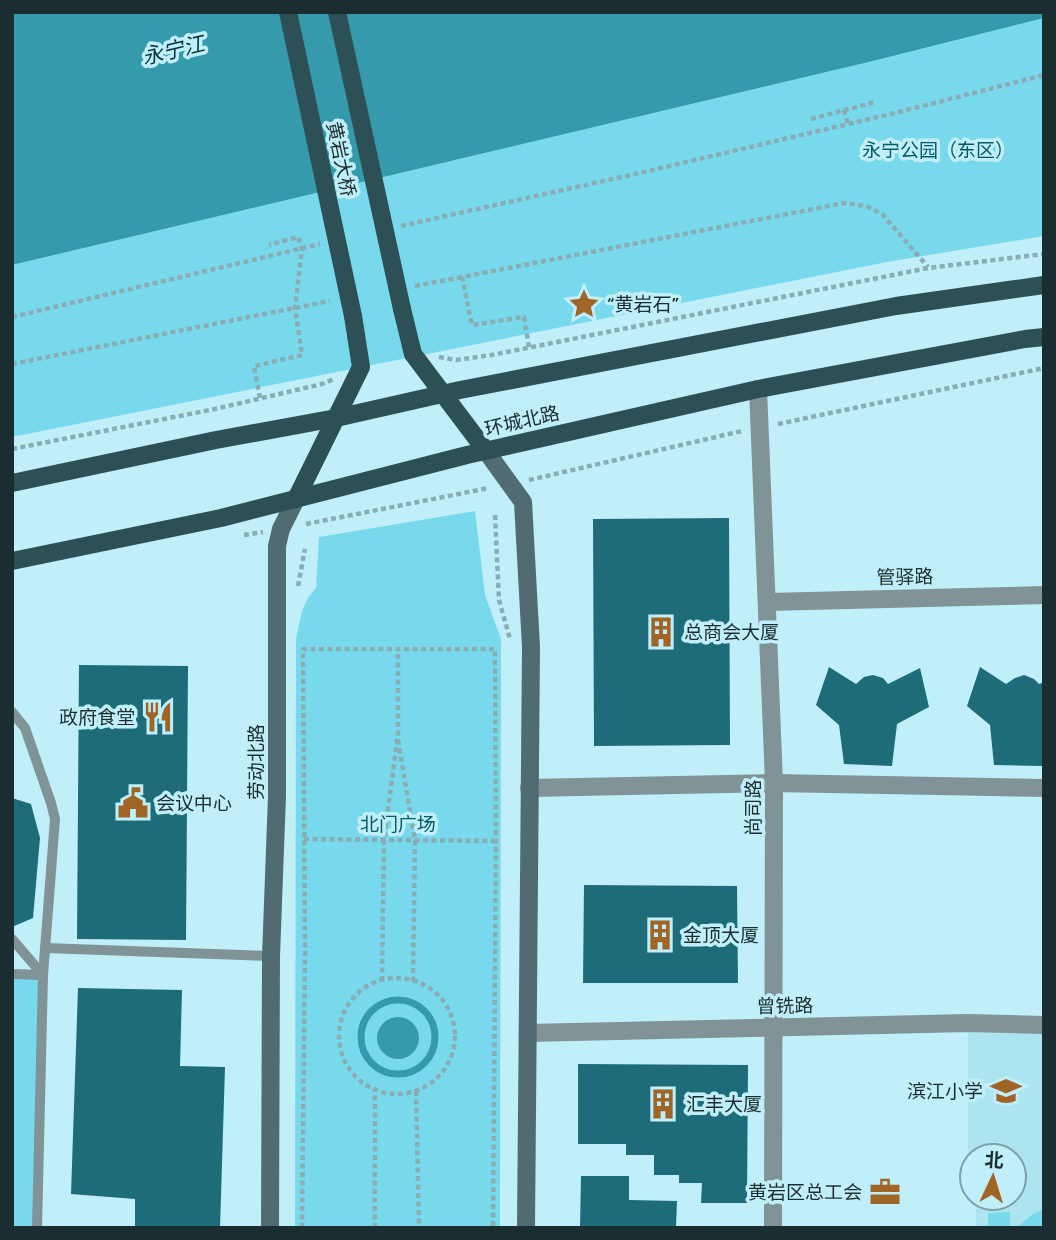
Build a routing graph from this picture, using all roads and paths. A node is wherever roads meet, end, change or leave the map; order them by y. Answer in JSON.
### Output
{"nodes":[{"id":1,"x":288,"y":12,"type":"edge"},
{"id":2,"x":337,"y":12,"type":"edge"},
{"id":3,"x":1044,"y":75,"type":"edge"},
{"id":4,"x":875,"y":102,"type":"dead end"},
{"id":5,"x":844,"y":110,"type":"junction"},
{"id":6,"x":811,"y":119,"type":"dead end"},
{"id":7,"x":848,"y":124,"type":"junction"},
{"id":8,"x":394,"y":227,"type":"dead end"},
{"id":9,"x":328,"y":242,"type":"dead end"},
{"id":10,"x":269,"y":245,"type":"dead end"},
{"id":11,"x":302,"y":248,"type":"junction"},
{"id":12,"x":1044,"y":254,"type":"edge"},
{"id":13,"x":928,"y":268,"type":"junction"},
{"id":14,"x":462,"y":277,"type":"junction"},
{"id":15,"x":1044,"y":285,"type":"edge"},
{"id":16,"x":410,"y":287,"type":"dead end"},
{"id":17,"x":333,"y":301,"type":"dead end"},
{"id":18,"x":295,"y":308,"type":"junction"},
{"id":19,"x":12,"y":317,"type":"edge"},
{"id":20,"x":1044,"y":337,"type":"edge"},
{"id":21,"x":529,"y":348,"type":"junction"},
{"id":22,"x":413,"y":354,"type":"junction"},
{"id":23,"x":12,"y":364,"type":"edge"},
{"id":24,"x":361,"y":367,"type":"junction"},
{"id":25,"x":758,"y":389,"type":"junction"},
{"id":26,"x":443,"y":394,"type":"junction"},
{"id":27,"x":260,"y":398,"type":"junction"},
{"id":28,"x":336,"y":418,"type":"junction"},
{"id":29,"x":12,"y":449,"type":"edge"},
{"id":30,"x":486,"y":451,"type":"junction"},
{"id":31,"x":12,"y":483,"type":"edge"},
{"id":32,"x":296,"y":499,"type":"junction"},
{"id":33,"x":495,"y":515,"type":"dead end"},
{"id":34,"x":12,"y":561,"type":"edge"},
{"id":35,"x":1044,"y":595,"type":"edge"},
{"id":36,"x":768,"y":602,"type":"junction"},
{"id":37,"x":398,"y":649,"type":"junction"},
{"id":38,"x":513,"y":652,"type":"dead end"},
{"id":39,"x":12,"y":712,"type":"edge"},
{"id":40,"x":398,"y":735,"type":"junction"},
{"id":41,"x":774,"y":783,"type":"junction"},
{"id":42,"x":530,"y":788,"type":"junction"},
{"id":43,"x":1044,"y":788,"type":"edge"},
{"id":44,"x":304,"y":839,"type":"junction"},
{"id":45,"x":384,"y":839,"type":"junction"},
{"id":46,"x":415,"y":840,"type":"junction"},
{"id":47,"x":496,"y":841,"type":"junction"},
{"id":48,"x":12,"y":939,"type":"edge"},
{"id":49,"x":45,"y":948,"type":"junction"},
{"id":50,"x":271,"y":956,"type":"junction"},
{"id":51,"x":12,"y":974,"type":"edge"},
{"id":52,"x":43,"y":975,"type":"junction"},
{"id":53,"x":382,"y":981,"type":"junction"},
{"id":54,"x":413,"y":981,"type":"junction"},
{"id":55,"x":1044,"y":1025,"type":"edge"},
{"id":56,"x":773,"y":1027,"type":"junction"},
{"id":57,"x":528,"y":1034,"type":"junction"},
{"id":58,"x":375,"y":1090,"type":"junction"},
{"id":59,"x":416,"y":1091,"type":"junction"},
{"id":60,"x":37,"y":1228,"type":"edge"},
{"id":61,"x":270,"y":1228,"type":"edge"},
{"id":62,"x":302,"y":1228,"type":"edge"},
{"id":63,"x":375,"y":1228,"type":"edge"},
{"id":64,"x":419,"y":1228,"type":"edge"},
{"id":65,"x":493,"y":1228,"type":"edge"},
{"id":66,"x":526,"y":1228,"type":"edge"},
{"id":67,"x":773,"y":1228,"type":"edge"}],
"edges":[{"from":1,"to":24,"type":"main road","name":"黄岩大桥","bridge":true},
{"from":2,"to":22,"type":"main road","name":"黄岩大桥","bridge":true},
{"from":3,"to":7,"type":"path"},
{"from":4,"to":5,"type":"path"},
{"from":5,"to":6,"type":"path"},
{"from":5,"to":7,"type":"path"},
{"from":7,"to":8,"type":"path"},
{"from":9,"to":11,"type":"path"},
{"from":10,"to":11,"type":"path"},
{"from":11,"to":18,"type":"path"},
{"from":11,"to":19,"type":"path"},
{"from":12,"to":13,"type":"path"},
{"from":13,"to":14,"type":"path"},
{"from":13,"to":21,"type":"path"},
{"from":14,"to":16,"type":"path"},
{"from":14,"to":21,"type":"path"},
{"from":15,"to":26,"type":"main road"},
{"from":17,"to":18,"type":"path"},
{"from":18,"to":23,"type":"path"},
{"from":18,"to":27,"type":"path"},
{"from":20,"to":25,"type":"main road","name":"环城北路"},
{"from":21,"to":22,"type":"path"},
{"from":22,"to":26,"type":"main road"},
{"from":24,"to":27,"type":"path"},
{"from":24,"to":28,"type":"main road","name":"劳动北路"},
{"from":25,"to":30,"type":"main road","name":"环城北路"},
{"from":25,"to":36,"type":"street","name":"尚司路"},
{"from":26,"to":28,"type":"main road"},
{"from":26,"to":30,"type":"main road"},
{"from":27,"to":29,"type":"path"},
{"from":28,"to":31,"type":"main road"},
{"from":28,"to":32,"type":"main road","name":"劳动北路"},
{"from":30,"to":32,"type":"main road","name":"环城北路"},
{"from":30,"to":42,"type":"main road"},
{"from":32,"to":34,"type":"main road","name":"环城北路"},
{"from":32,"to":50,"type":"main road","name":"劳动北路"},
{"from":33,"to":38,"type":"path"},
{"from":35,"to":36,"type":"street","name":"管驿路"},
{"from":36,"to":41,"type":"street","name":"尚司路"},
{"from":37,"to":40,"type":"path"},
{"from":37,"to":44,"type":"path"},
{"from":37,"to":47,"type":"path"},
{"from":39,"to":49,"type":"lane"},
{"from":40,"to":45,"type":"path"},
{"from":40,"to":46,"type":"path"},
{"from":41,"to":42,"type":"street"},
{"from":41,"to":43,"type":"street"},
{"from":41,"to":56,"type":"street","name":"尚司路"},
{"from":42,"to":57,"type":"main road"},
{"from":44,"to":45,"type":"path"},
{"from":44,"to":62,"type":"path"},
{"from":45,"to":46,"type":"path"},
{"from":45,"to":53,"type":"path"},
{"from":46,"to":47,"type":"path"},
{"from":46,"to":54,"type":"path"},
{"from":47,"to":65,"type":"path"},
{"from":48,"to":52,"type":"lane"},
{"from":49,"to":50,"type":"lane"},
{"from":49,"to":52,"type":"lane"},
{"from":50,"to":61,"type":"main road","name":"劳动北路"},
{"from":51,"to":52,"type":"lane"},
{"from":52,"to":60,"type":"lane"},
{"from":53,"to":54,"type":"path"},
{"from":53,"to":58,"type":"path"},
{"from":54,"to":59,"type":"path"},
{"from":55,"to":56,"type":"street","name":"曾铣路"},
{"from":56,"to":57,"type":"street","name":"曾铣路"},
{"from":56,"to":67,"type":"street","name":"尚司路"},
{"from":57,"to":66,"type":"main road"},
{"from":58,"to":59,"type":"path"},
{"from":58,"to":63,"type":"path"},
{"from":59,"to":64,"type":"path"}]}
